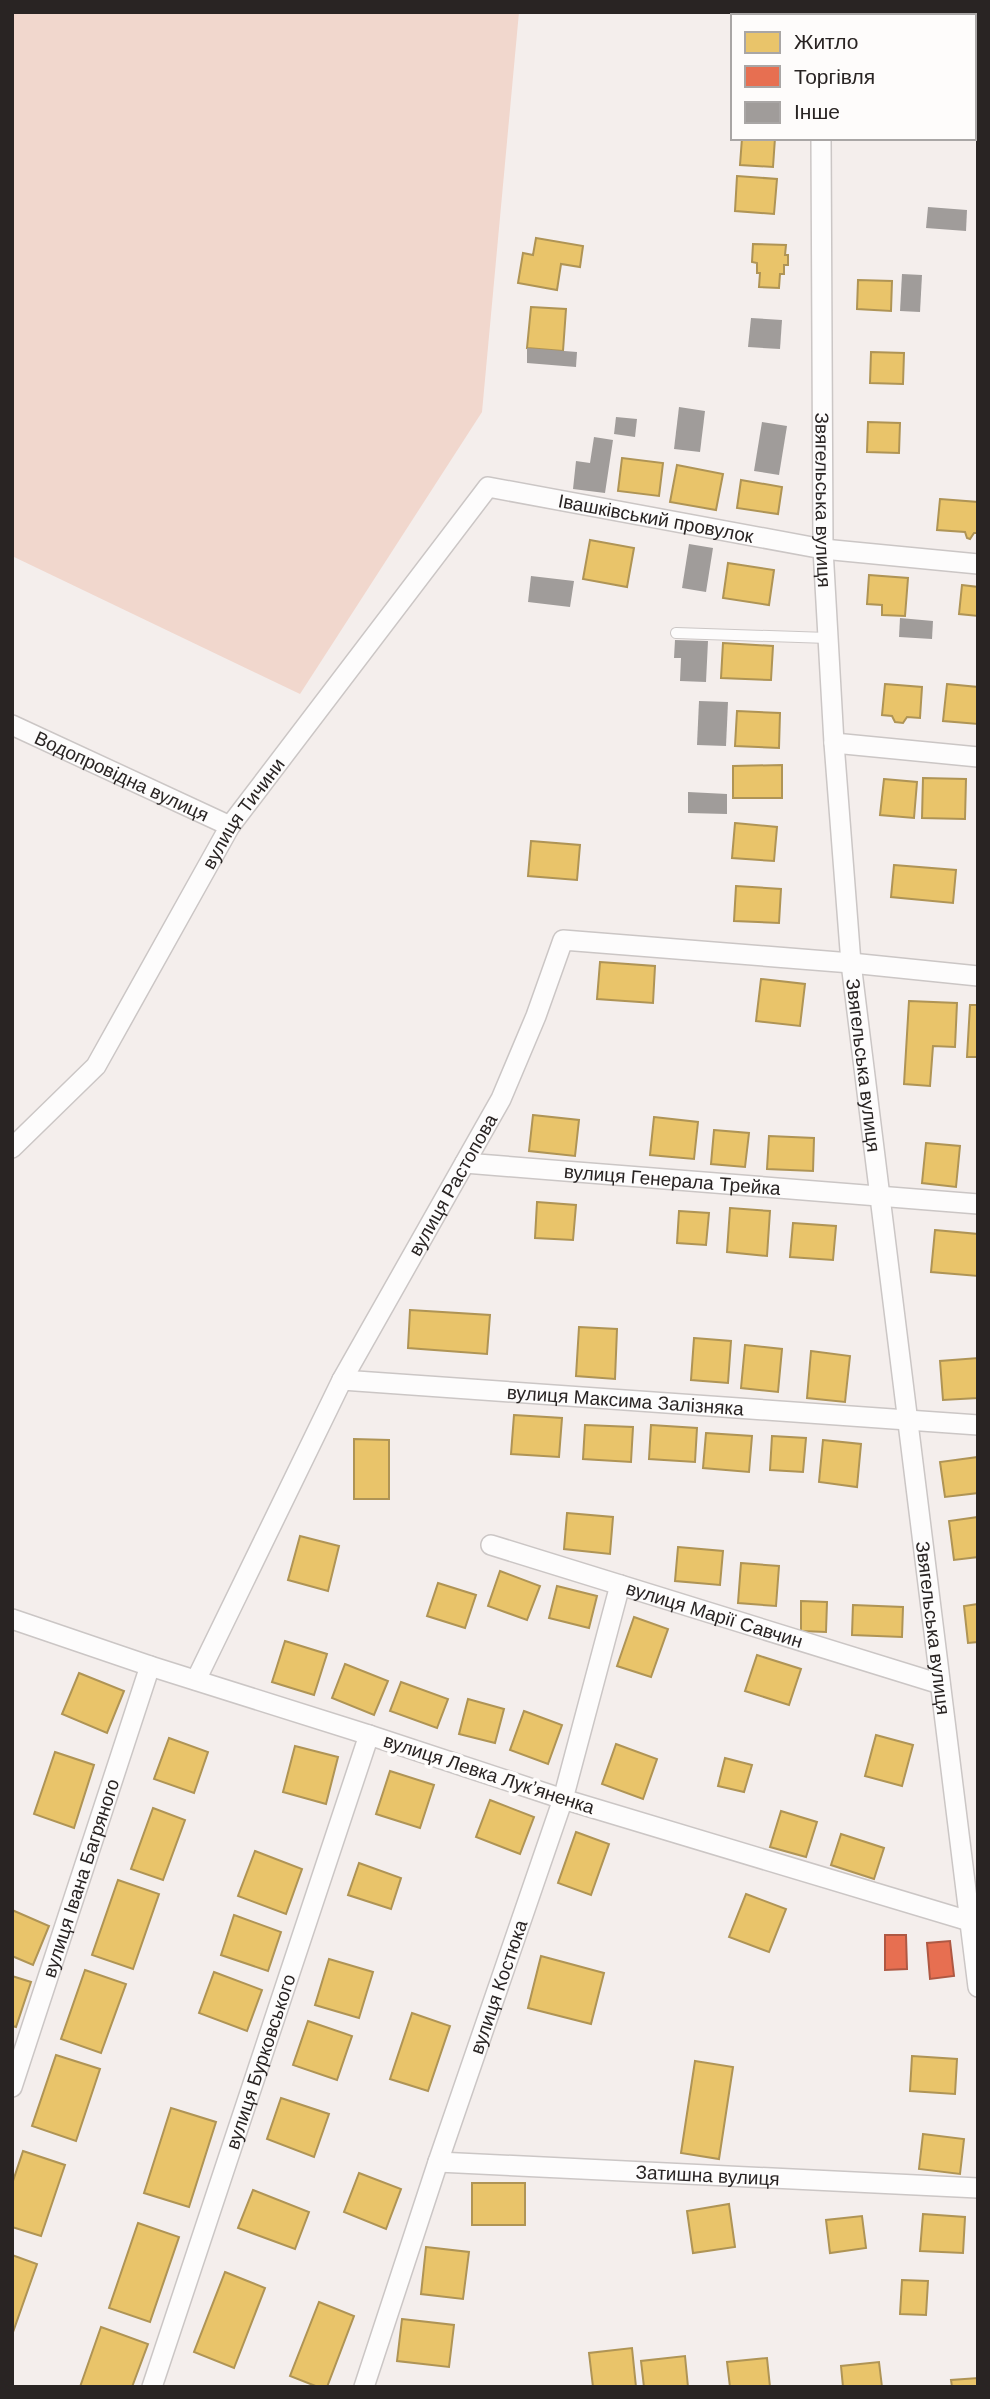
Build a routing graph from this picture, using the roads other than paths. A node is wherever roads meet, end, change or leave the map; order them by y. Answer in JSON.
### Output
{"nodes":[{"id":1,"x":821,"y":140,"type":"edge"},
{"id":2,"x":488,"y":487,"type":"joint"},
{"id":3,"x":823,"y":549,"type":"junction"},
{"id":4,"x":978,"y":564,"type":"edge"},
{"id":5,"x":676,"y":633,"type":"dead end"},
{"id":6,"x":828,"y":638,"type":"junction"},
{"id":7,"x":12,"y":725,"type":"edge"},
{"id":8,"x":834,"y":743,"type":"junction"},
{"id":9,"x":978,"y":757,"type":"edge"},
{"id":10,"x":230,"y":826,"type":"junction"},
{"id":11,"x":851,"y":963,"type":"junction"},
{"id":12,"x":978,"y":976,"type":"edge"},
{"id":13,"x":12,"y":1148,"type":"edge"},
{"id":14,"x":465,"y":1163,"type":"junction"},
{"id":15,"x":879,"y":1195,"type":"junction"},
{"id":16,"x":978,"y":1204,"type":"edge"},
{"id":17,"x":342,"y":1380,"type":"junction"},
{"id":18,"x":909,"y":1419,"type":"junction"},
{"id":19,"x":978,"y":1425,"type":"edge"},
{"id":20,"x":491,"y":1545,"type":"dead end"},
{"id":21,"x":620,"y":1585,"type":"junction"},
{"id":22,"x":12,"y":1619,"type":"edge"},
{"id":23,"x":150,"y":1667,"type":"junction"},
{"id":24,"x":196,"y":1680,"type":"junction"},
{"id":25,"x":940,"y":1684,"type":"junction"},
{"id":26,"x":369,"y":1735,"type":"junction"},
{"id":27,"x":563,"y":1799,"type":"junction"},
{"id":28,"x":973,"y":1921,"type":"edge"},
{"id":29,"x":978,"y":1987,"type":"edge"},
{"id":30,"x":12,"y":2087,"type":"edge"},
{"id":31,"x":438,"y":2162,"type":"junction"},
{"id":32,"x":978,"y":2188,"type":"edge"},
{"id":33,"x":152,"y":2387,"type":"edge"},
{"id":34,"x":364,"y":2387,"type":"edge"}],
"edges":[{"from":1,"to":3,"type":"street","name":"Звягельська вулиця"},
{"from":2,"to":3,"type":"street","name":"Івашківський провулок"},
{"from":2,"to":10,"type":"street","name":"вулиця Тичини"},
{"from":3,"to":4,"type":"street","name":"Івашківський провулок"},
{"from":3,"to":6,"type":"street","name":"Звягельська вулиця"},
{"from":5,"to":6,"type":"lane"},
{"from":6,"to":8,"type":"street","name":"Звягельська вулиця"},
{"from":7,"to":10,"type":"street","name":"Водопровідна вулиця"},
{"from":8,"to":9,"type":"street"},
{"from":8,"to":11,"type":"street","name":"Звягельська вулиця"},
{"from":10,"to":13,"type":"street","name":"вулиця Тичини"},
{"from":11,"to":12,"type":"street"},
{"from":11,"to":14,"type":"street","name":"вулиця Растопова"},
{"from":11,"to":15,"type":"street","name":"Звягельська вулиця"},
{"from":14,"to":15,"type":"street","name":"вулиця Генерала Трейка"},
{"from":14,"to":17,"type":"street","name":"вулиця Растопова"},
{"from":15,"to":16,"type":"street","name":"вулиця Генерала Трейка"},
{"from":15,"to":18,"type":"street","name":"Звягельська вулиця"},
{"from":17,"to":18,"type":"street","name":"вулиця Максима Залізняка"},
{"from":17,"to":24,"type":"street","name":"вулиця Растопова"},
{"from":18,"to":19,"type":"street","name":"вулиця Максима Залізняка"},
{"from":18,"to":25,"type":"street","name":"Звягельська вулиця"},
{"from":20,"to":21,"type":"street","name":"вулиця Марії Савчин"},
{"from":21,"to":25,"type":"street","name":"вулиця Марії Савчин"},
{"from":21,"to":27,"type":"street","name":"вулиця Костюка"},
{"from":22,"to":23,"type":"street","name":"вулиця Левка Лукʼяненка"},
{"from":23,"to":24,"type":"street","name":"вулиця Левка Лукʼяненка"},
{"from":23,"to":30,"type":"street","name":"вулиця Івана Багряного"},
{"from":24,"to":26,"type":"street","name":"вулиця Левка Лукʼяненка"},
{"from":25,"to":28,"type":"street","name":"Звягельська вулиця"},
{"from":26,"to":27,"type":"street","name":"вулиця Левка Лукʼяненка"},
{"from":26,"to":33,"type":"street","name":"вулиця Бурковського"},
{"from":27,"to":28,"type":"street","name":"вулиця Левка Лукʼяненка"},
{"from":27,"to":31,"type":"street","name":"вулиця Костюка"},
{"from":28,"to":29,"type":"street","name":"Звягельська вулиця"},
{"from":31,"to":32,"type":"street","name":"Затишна вулиця"},
{"from":31,"to":34,"type":"street","name":"вулиця Костюка"}]}
